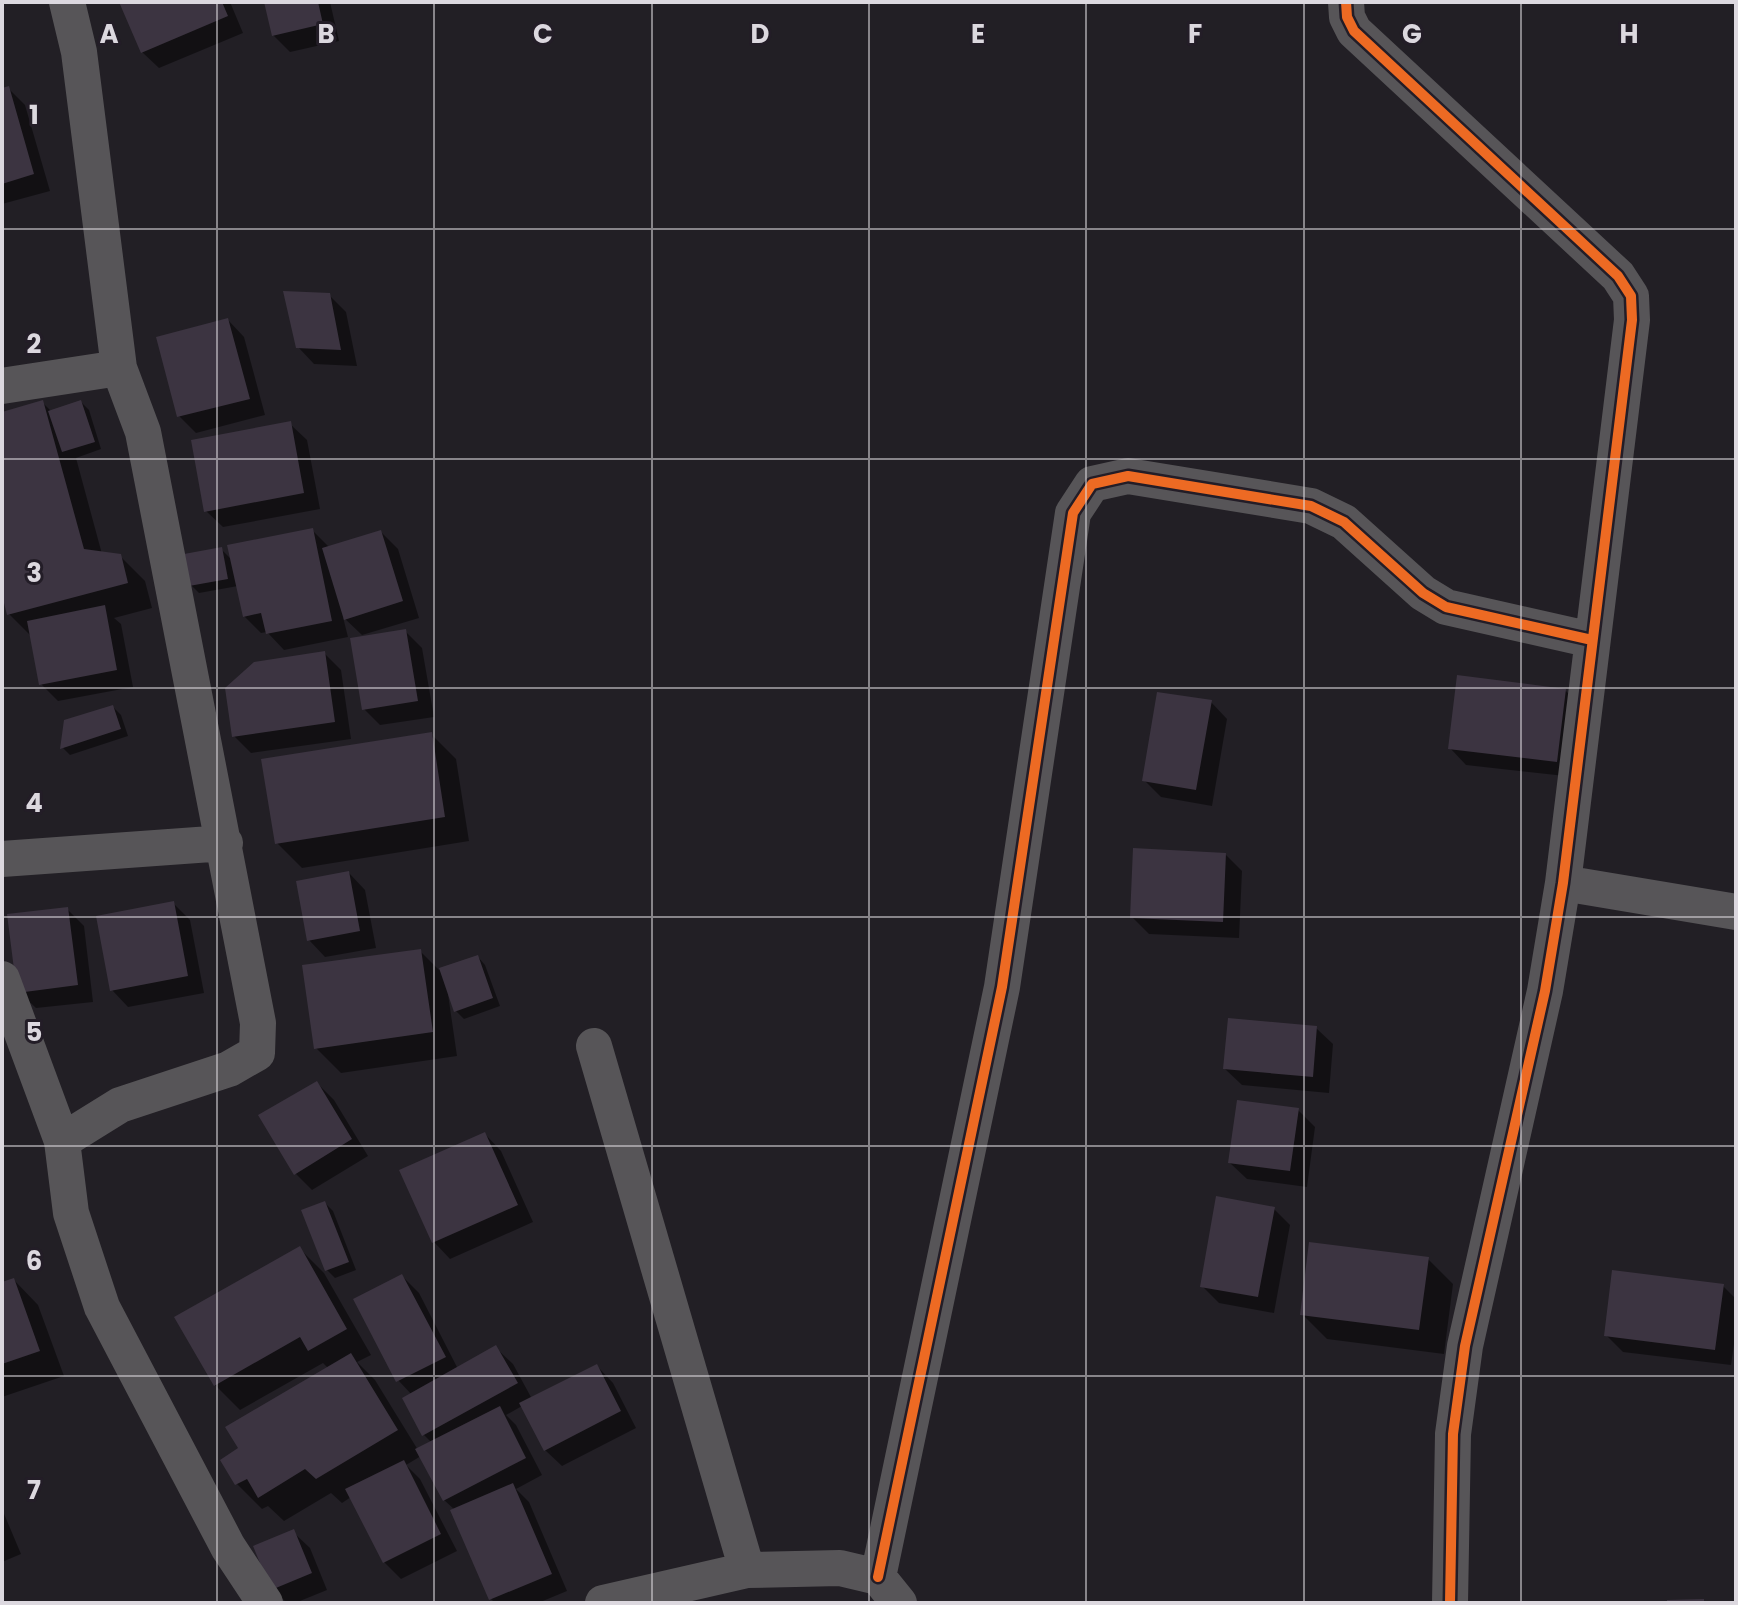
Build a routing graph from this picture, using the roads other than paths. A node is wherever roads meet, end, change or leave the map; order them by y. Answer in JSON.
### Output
{"nodes":[{"id":1,"x":67,"y":2,"type":"edge"},
{"id":2,"x":1346,"y":2,"type":"edge"},
{"id":3,"x":119,"y":368,"type":"junction"},
{"id":4,"x":2,"y":386,"type":"edge"},
{"id":5,"x":1592,"y":640,"type":"junction"},
{"id":6,"x":225,"y":843,"type":"junction"},
{"id":7,"x":2,"y":859,"type":"edge"},
{"id":8,"x":1563,"y":883,"type":"junction"},
{"id":9,"x":1736,"y":912,"type":"edge"},
{"id":10,"x":2,"y":979,"type":"edge"},
{"id":11,"x":594,"y":1046,"type":"dead end"},
{"id":12,"x":62,"y":1141,"type":"junction"},
{"id":13,"x":747,"y":1570,"type":"junction"},
{"id":14,"x":888,"y":1590,"type":"edge"},
{"id":15,"x":265,"y":1603,"type":"edge"},
{"id":16,"x":603,"y":1603,"type":"edge"},
{"id":17,"x":1450,"y":1603,"type":"edge"}],
"edges":[{"from":1,"to":3,"type":"street"},
{"from":2,"to":5,"type":"street"},
{"from":3,"to":4,"type":"street"},
{"from":3,"to":6,"type":"street"},
{"from":5,"to":8,"type":"street"},
{"from":5,"to":14,"type":"street"},
{"from":6,"to":7,"type":"street"},
{"from":6,"to":12,"type":"street"},
{"from":8,"to":9,"type":"street"},
{"from":8,"to":17,"type":"street"},
{"from":10,"to":12,"type":"street"},
{"from":11,"to":13,"type":"street"},
{"from":12,"to":15,"type":"street"},
{"from":13,"to":14,"type":"street"},
{"from":13,"to":16,"type":"street"}]}
